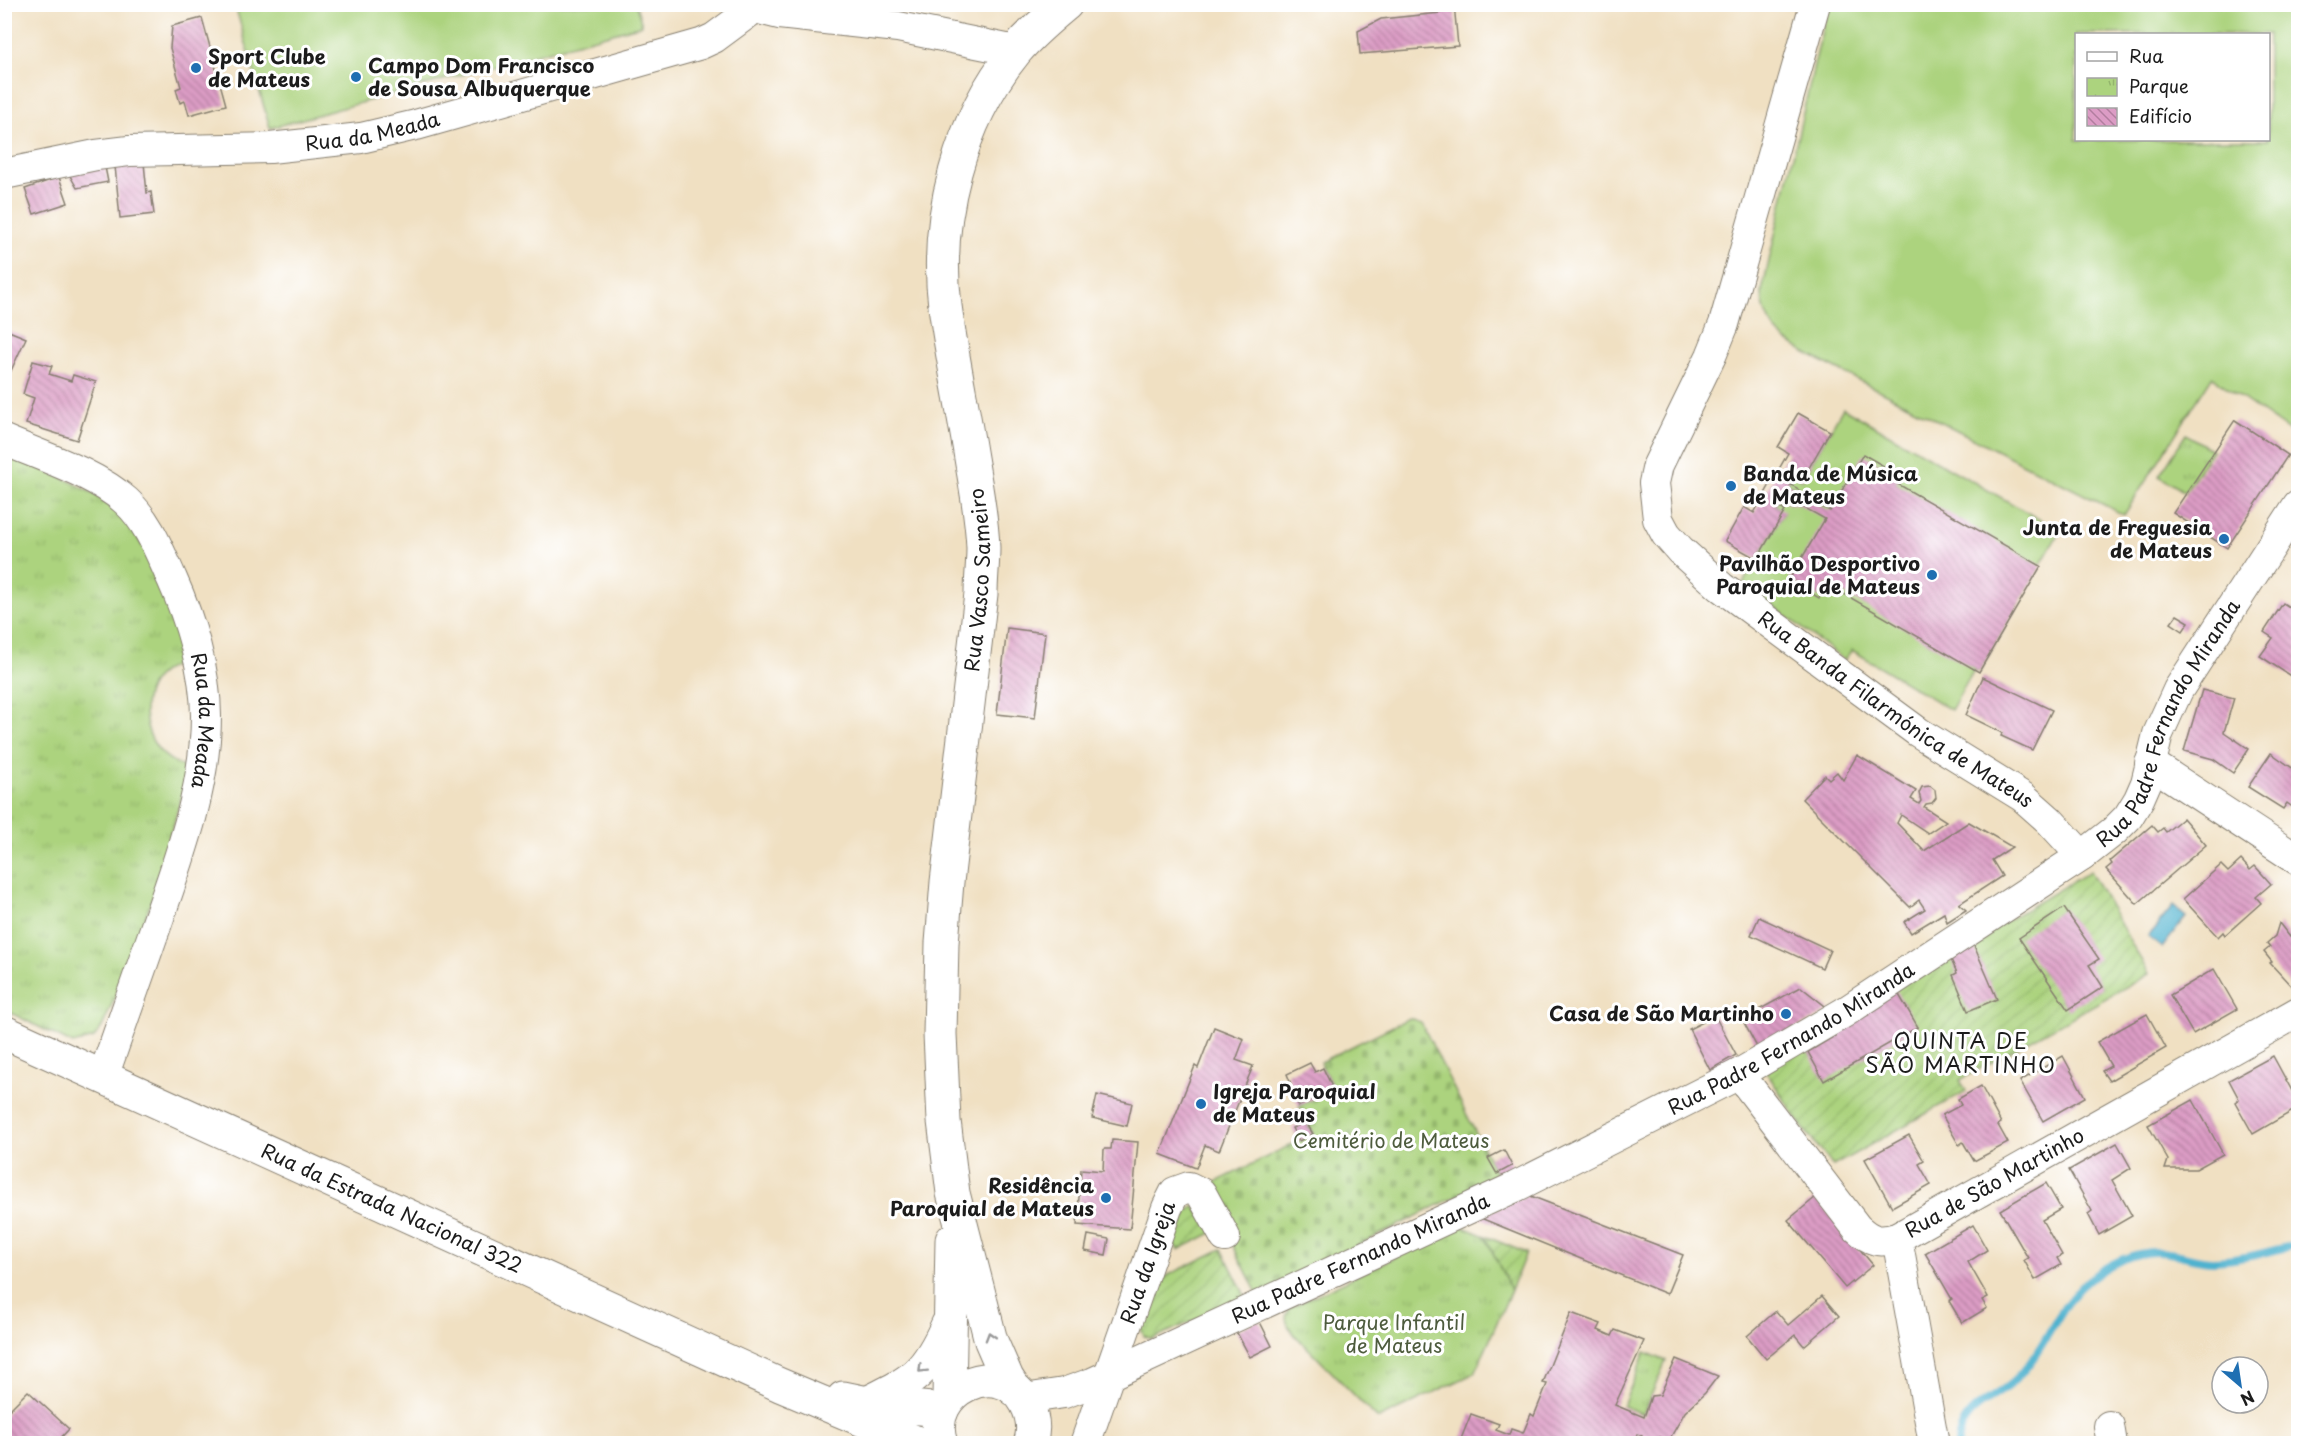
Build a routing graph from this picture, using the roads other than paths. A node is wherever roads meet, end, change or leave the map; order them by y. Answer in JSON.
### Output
{"nodes":[{"id":1,"x":1066,"y":4,"type":"edge"},
{"id":2,"x":1815,"y":4,"type":"edge"},
{"id":3,"x":754,"y":6,"type":"edge"},
{"id":4,"x":1016,"y":51,"type":"junction"},
{"id":5,"x":4,"y":174,"type":"edge"},
{"id":6,"x":4,"y":440,"type":"edge"},
{"id":7,"x":2298,"y":505,"type":"edge"},
{"id":8,"x":2150,"y":763,"type":"junction"},
{"id":9,"x":2082,"y":856,"type":"junction"},
{"id":10,"x":2298,"y":860,"type":"edge"},
{"id":11,"x":2298,"y":1012,"type":"edge"},
{"id":12,"x":4,"y":1032,"type":"edge"},
{"id":13,"x":1739,"y":1074,"type":"junction"},
{"id":14,"x":103,"y":1077,"type":"junction"},
{"id":15,"x":953,"y":1194,"type":"junction"},
{"id":16,"x":1225,"y":1237,"type":"dead end"},
{"id":17,"x":1897,"y":1238,"type":"junction"},
{"id":18,"x":950,"y":1319,"type":"junction"},
{"id":19,"x":1110,"y":1374,"type":"junction"},
{"id":20,"x":780,"y":1385,"type":"junction"},
{"id":21,"x":867,"y":1403,"type":"junction"},
{"id":22,"x":945,"y":1404,"type":"junction"},
{"id":23,"x":1028,"y":1424,"type":"edge"},
{"id":24,"x":920,"y":1443,"type":"edge"},
{"id":25,"x":941,"y":1443,"type":"edge"},
{"id":26,"x":1085,"y":1443,"type":"edge"},
{"id":27,"x":1934,"y":1443,"type":"edge"}],
"edges":[{"from":1,"to":4,"type":"main road","name":"Rua Vasco Sameiro"},
{"from":2,"to":9,"type":"street","name":"Rua Banda Filarmónica de Mateus"},
{"from":3,"to":4,"type":"street"},
{"from":3,"to":5,"type":"street","name":"Rua da Meada"},
{"from":4,"to":15,"type":"main road","name":"Rua Vasco Sameiro"},
{"from":6,"to":14,"type":"street","name":"Rua da Meada"},
{"from":7,"to":8,"type":"street","name":"Rua Padre Fernando Miranda"},
{"from":8,"to":9,"type":"street","name":"Rua Padre Fernando Miranda"},
{"from":8,"to":10,"type":"street"},
{"from":9,"to":13,"type":"street","name":"Rua Padre Fernando Miranda"},
{"from":11,"to":17,"type":"street","name":"Rua de São Martinho"},
{"from":12,"to":14,"type":"main road","name":"Rua da Estrada Nacional 322"},
{"from":13,"to":17,"type":"street","name":"Rua de São Martinho"},
{"from":13,"to":19,"type":"street","name":"Rua Padre Fernando Miranda"},
{"from":14,"to":20,"type":"main road","name":"Rua da Estrada Nacional 322"},
{"from":15,"to":18,"type":"main road"},
{"from":23,"to":15,"type":"main road","one_way":true},
{"from":16,"to":19,"type":"street","name":"Rua da Igreja"},
{"from":17,"to":27,"type":"street"},
{"from":18,"to":21,"type":"main road","one_way":true},
{"from":18,"to":22,"type":"main road"},
{"from":19,"to":23,"type":"street","name":"Rua Padre Fernando Miranda"},
{"from":19,"to":26,"type":"street"},
{"from":20,"to":21,"type":"main road"},
{"from":20,"to":24,"type":"main road"},
{"from":21,"to":22,"type":"main road"},
{"from":22,"to":23,"type":"main road"},
{"from":22,"to":25,"type":"main road"}]}
